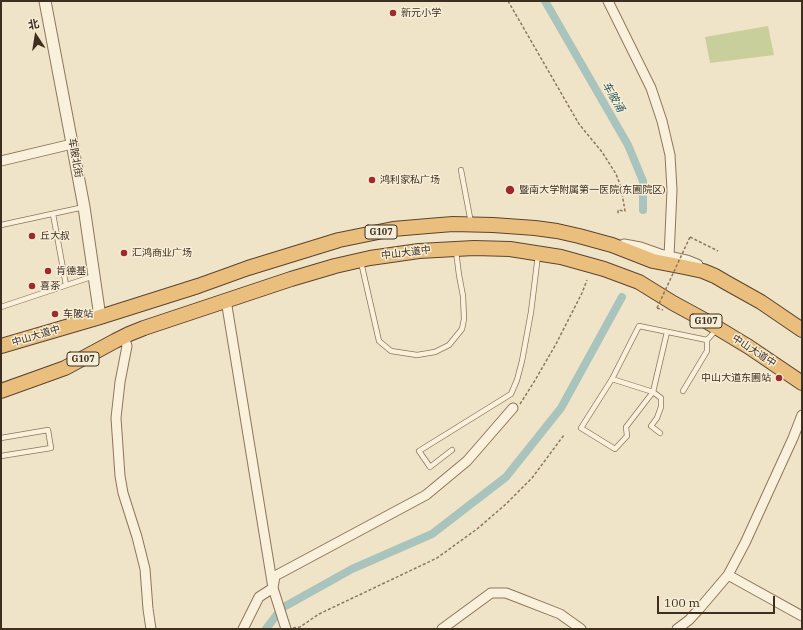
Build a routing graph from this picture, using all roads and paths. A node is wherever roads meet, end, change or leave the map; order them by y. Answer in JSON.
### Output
{"nodes":[{"id":1,"x":45,"y":1,"type":"edge"},
{"id":2,"x":508,"y":1,"type":"edge"},
{"id":3,"x":608,"y":1,"type":"edge"},
{"id":4,"x":72,"y":144,"type":"junction"},
{"id":5,"x":1,"y":161,"type":"edge"},
{"id":6,"x":461,"y":170,"type":"dead end"},
{"id":7,"x":84,"y":207,"type":"junction"},
{"id":8,"x":53,"y":214,"type":"junction"},
{"id":9,"x":618,"y":215,"type":"dead end"},
{"id":10,"x":472,"y":224,"type":"junction"},
{"id":11,"x":1,"y":225,"type":"edge"},
{"id":12,"x":612,"y":244,"type":"junction"},
{"id":13,"x":456,"y":248,"type":"junction"},
{"id":14,"x":718,"y":251,"type":"dead end"},
{"id":15,"x":538,"y":253,"type":"junction"},
{"id":16,"x":669,"y":257,"type":"junction"},
{"id":17,"x":360,"y":260,"type":"junction"},
{"id":18,"x":94,"y":276,"type":"junction"},
{"id":19,"x":715,"y":276,"type":"junction"},
{"id":20,"x":587,"y":280,"type":"dead end"},
{"id":21,"x":66,"y":285,"type":"junction"},
{"id":22,"x":226,"y":300,"type":"junction"},
{"id":23,"x":1,"y":307,"type":"edge"},
{"id":24,"x":657,"y":308,"type":"dead end"},
{"id":25,"x":100,"y":317,"type":"junction"},
{"id":26,"x":718,"y":328,"type":"junction"},
{"id":27,"x":802,"y":330,"type":"edge"},
{"id":28,"x":667,"y":332,"type":"junction"},
{"id":29,"x":124,"y":337,"type":"junction"},
{"id":30,"x":707,"y":340,"type":"junction"},
{"id":31,"x":1,"y":346,"type":"edge"},
{"id":32,"x":612,"y":378,"type":"junction"},
{"id":33,"x":802,"y":383,"type":"edge"},
{"id":34,"x":1,"y":391,"type":"edge"},
{"id":35,"x":684,"y":391,"type":"dead end"},
{"id":36,"x":653,"y":392,"type":"junction"},
{"id":37,"x":513,"y":408,"type":"joint"},
{"id":38,"x":802,"y":415,"type":"edge"},
{"id":39,"x":660,"y":433,"type":"dead end"},
{"id":40,"x":564,"y":435,"type":"dead end"},
{"id":41,"x":1,"y":438,"type":"edge"},
{"id":42,"x":452,"y":450,"type":"dead end"},
{"id":43,"x":1,"y":456,"type":"edge"},
{"id":44,"x":728,"y":575,"type":"junction"},
{"id":45,"x":273,"y":588,"type":"junction"},
{"id":46,"x":802,"y":616,"type":"edge"},
{"id":47,"x":151,"y":629,"type":"edge"},
{"id":48,"x":243,"y":629,"type":"edge"},
{"id":49,"x":288,"y":629,"type":"edge"},
{"id":50,"x":442,"y":629,"type":"edge"},
{"id":51,"x":581,"y":629,"type":"edge"},
{"id":52,"x":677,"y":629,"type":"edge"}],
"edges":[{"from":1,"to":4,"type":"street","name":"车陂北街"},
{"from":2,"to":9,"type":"path"},
{"from":3,"to":16,"type":"street"},
{"from":4,"to":5,"type":"street"},
{"from":4,"to":7,"type":"street","name":"车陂北街"},
{"from":6,"to":10,"type":"lane"},
{"from":7,"to":8,"type":"lane"},
{"from":7,"to":18,"type":"street","name":"车陂北街"},
{"from":8,"to":11,"type":"lane"},
{"from":8,"to":21,"type":"lane"},
{"from":10,"to":12,"type":"highway","name":"中山大道中","number":"G107"},
{"from":10,"to":25,"type":"highway","name":"中山大道中","number":"G107"},
{"from":12,"to":16,"type":"street"},
{"from":12,"to":19,"type":"highway","name":"中山大道中"},
{"from":13,"to":15,"type":"highway","name":"中山大道中","number":"G107"},
{"from":13,"to":17,"type":"highway","name":"中山大道中","number":"G107"},
{"from":13,"to":17,"type":"lane"},
{"from":14,"to":24,"type":"path","bridge":true},
{"from":15,"to":26,"type":"highway","name":"中山大道中","number":"G107"},
{"from":15,"to":42,"type":"lane"},
{"from":16,"to":19,"type":"street"},
{"from":17,"to":22,"type":"highway","name":"中山大道中","number":"G107"},
{"from":18,"to":21,"type":"lane"},
{"from":18,"to":25,"type":"street","name":"车陂北街"},
{"from":19,"to":27,"type":"highway","name":"中山大道中"},
{"from":20,"to":37,"type":"path"},
{"from":21,"to":23,"type":"lane"},
{"from":22,"to":29,"type":"highway","name":"中山大道中","number":"G107"},
{"from":22,"to":45,"type":"street"},
{"from":25,"to":31,"type":"highway","name":"中山大道中","number":"G107"},
{"from":26,"to":30,"type":"lane"},
{"from":26,"to":33,"type":"highway","name":"中山大道中","number":"G107"},
{"from":28,"to":30,"type":"lane"},
{"from":28,"to":32,"type":"lane"},
{"from":28,"to":36,"type":"lane"},
{"from":29,"to":34,"type":"highway","name":"中山大道中","number":"G107"},
{"from":29,"to":47,"type":"street"},
{"from":30,"to":35,"type":"lane"},
{"from":32,"to":36,"type":"lane"},
{"from":32,"to":36,"type":"lane"},
{"from":36,"to":39,"type":"lane"},
{"from":37,"to":45,"type":"street"},
{"from":38,"to":44,"type":"street"},
{"from":40,"to":49,"type":"path"},
{"from":41,"to":43,"type":"lane"},
{"from":44,"to":46,"type":"street"},
{"from":44,"to":52,"type":"street"},
{"from":45,"to":48,"type":"street"},
{"from":45,"to":49,"type":"street"},
{"from":50,"to":51,"type":"street"}]}
